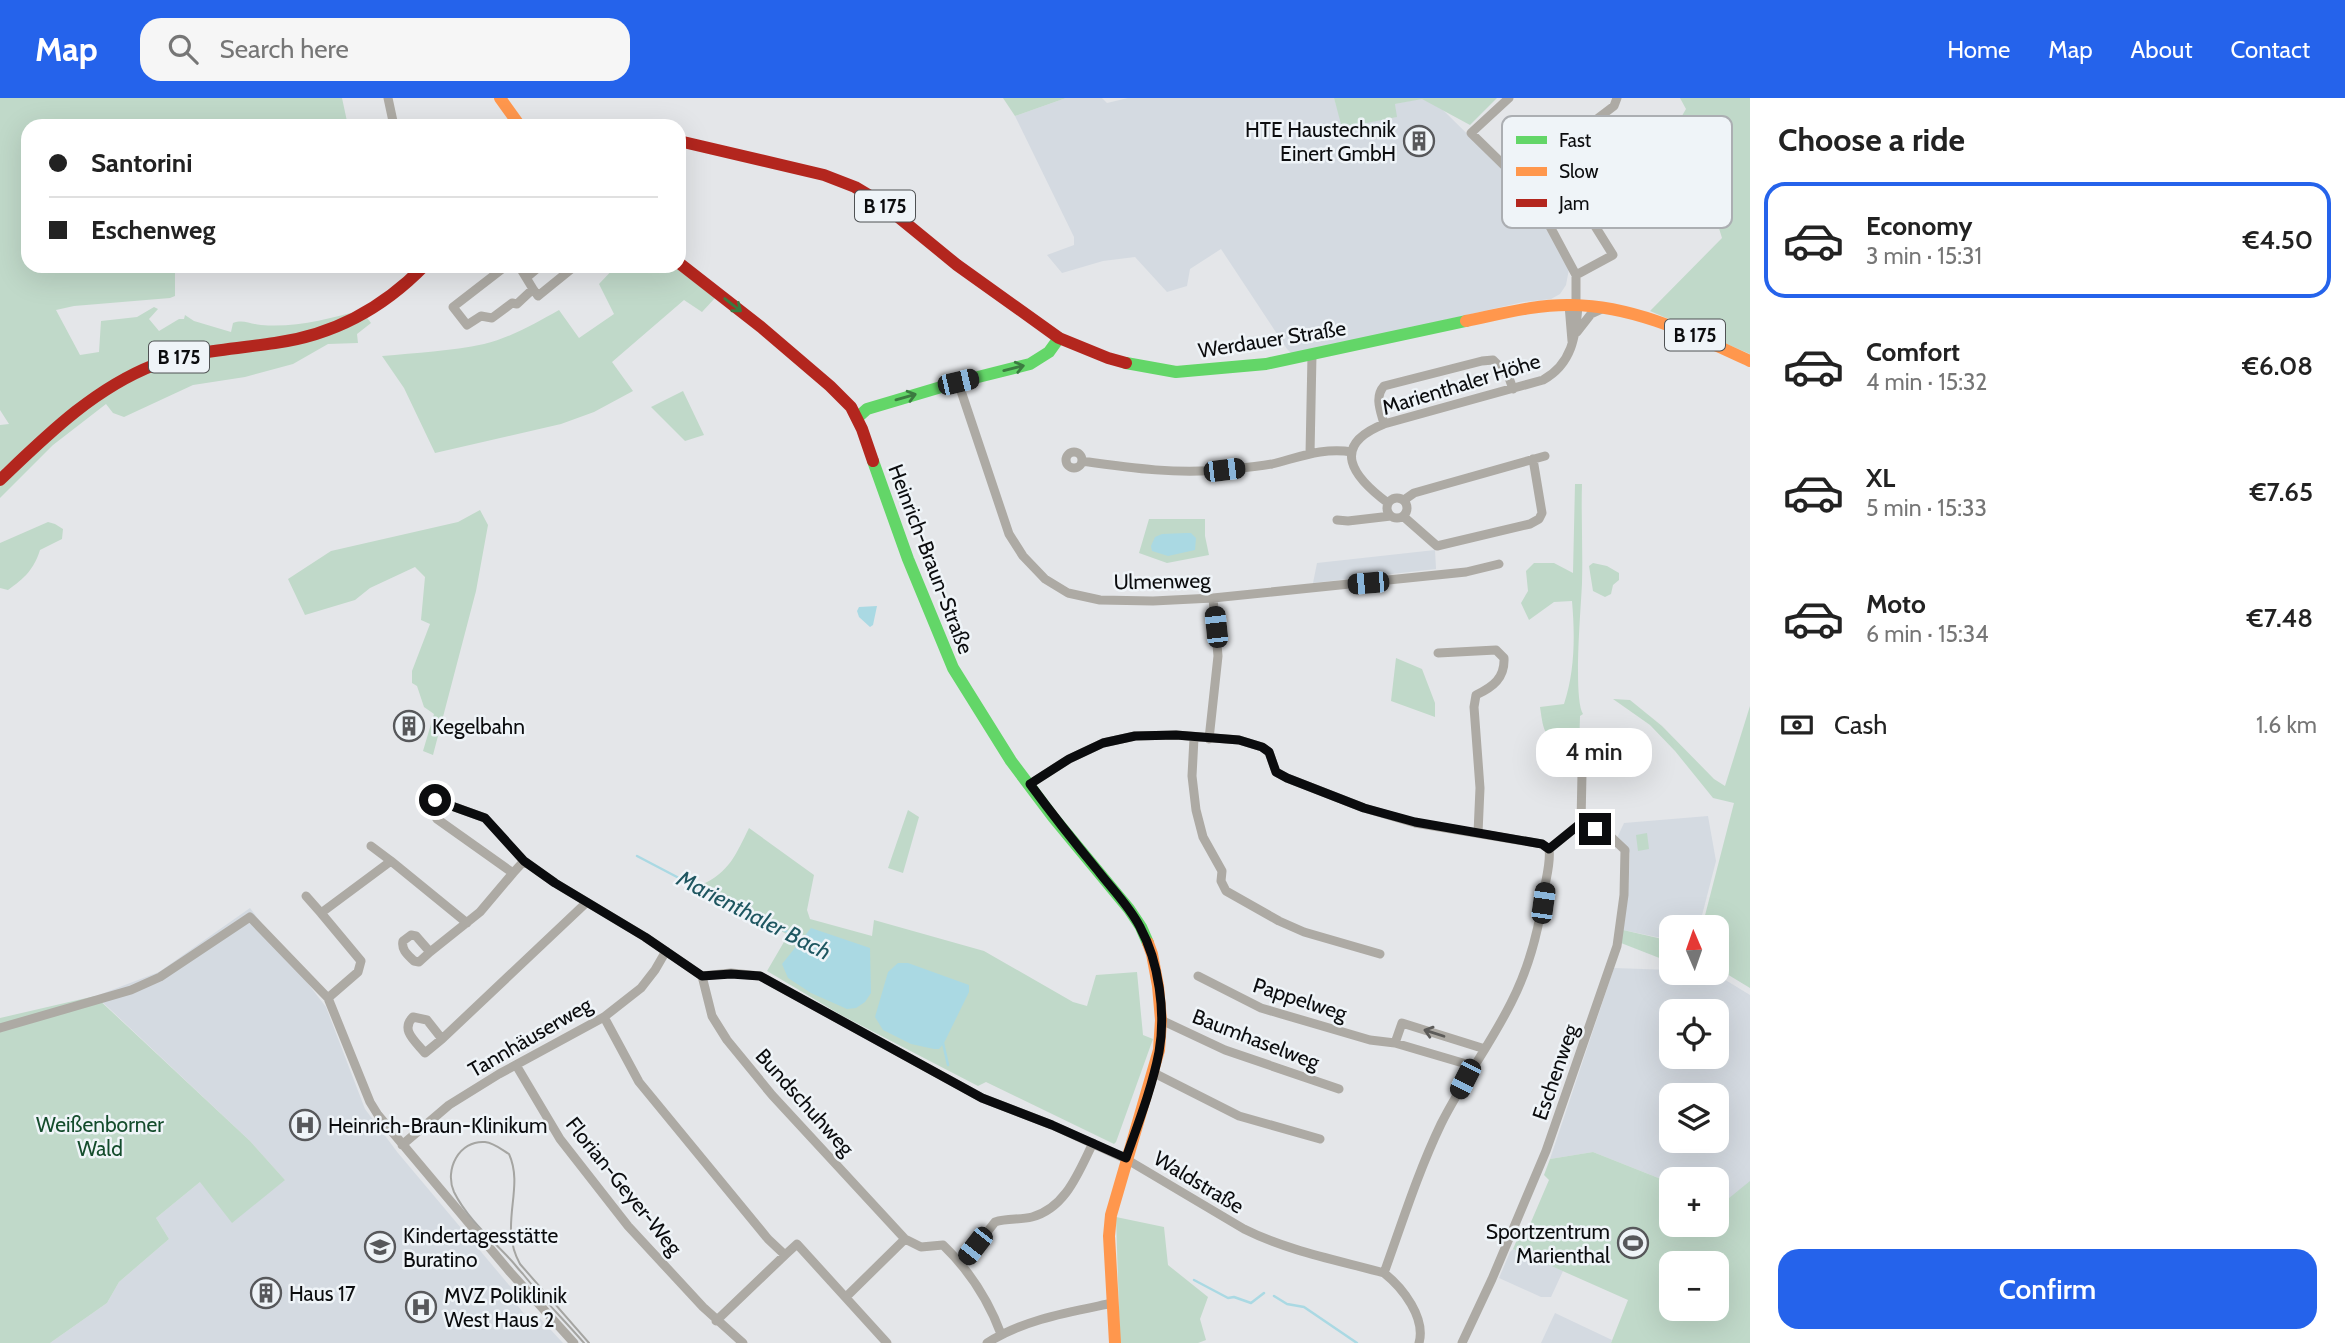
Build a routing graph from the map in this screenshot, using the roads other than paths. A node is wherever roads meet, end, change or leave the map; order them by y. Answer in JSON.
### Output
{"nodes":[{"id":1,"x":388,"y":98,"type":"edge"},
{"id":2,"x":500,"y":98,"type":"edge"},
{"id":3,"x":1509,"y":98,"type":"edge"},
{"id":4,"x":1617,"y":98,"type":"edge"},
{"id":5,"x":1601,"y":116,"type":"edge"},
{"id":6,"x":392,"y":119,"type":"edge"},
{"id":7,"x":515,"y":119,"type":"edge"},
{"id":8,"x":686,"y":143,"type":"edge"},
{"id":9,"x":1502,"y":163,"type":"edge"},
{"id":10,"x":1551,"y":228,"type":"edge"},
{"id":11,"x":1596,"y":228,"type":"edge"},
{"id":12,"x":686,"y":268,"type":"edge"},
{"id":13,"x":417,"y":273,"type":"edge"},
{"id":14,"x":497,"y":273,"type":"edge"},
{"id":15,"x":525,"y":273,"type":"edge"},
{"id":16,"x":531,"y":273,"type":"edge"},
{"id":17,"x":566,"y":273,"type":"edge"},
{"id":18,"x":1576,"y":275,"type":"junction"},
{"id":19,"x":527,"y":276,"type":"junction"},
{"id":20,"x":533,"y":289,"type":"junction"},
{"id":21,"x":1574,"y":305,"type":"junction"},
{"id":22,"x":1603,"y":308,"type":"junction"},
{"id":23,"x":1059,"y":338,"type":"junction"},
{"id":24,"x":1574,"y":338,"type":"junction"},
{"id":25,"x":1312,"y":355,"type":"junction"},
{"id":26,"x":1750,"y":361,"type":"edge"},
{"id":27,"x":958,"y":382,"type":"junction"},
{"id":28,"x":1513,"y":388,"type":"junction"},
{"id":29,"x":857,"y":418,"type":"junction"},
{"id":30,"x":1384,"y":424,"type":"junction"},
{"id":31,"x":1352,"y":452,"type":"junction"},
{"id":32,"x":1310,"y":454,"type":"junction"},
{"id":33,"x":1545,"y":456,"type":"dead end"},
{"id":34,"x":1534,"y":459,"type":"junction"},
{"id":35,"x":1082,"y":461,"type":"dead end"},
{"id":36,"x":0,"y":480,"type":"edge"},
{"id":37,"x":1404,"y":500,"type":"junction"},
{"id":38,"x":1388,"y":503,"type":"junction"},
{"id":39,"x":1391,"y":516,"type":"junction"},
{"id":40,"x":1404,"y":517,"type":"junction"},
{"id":41,"x":1337,"y":520,"type":"dead end"},
{"id":42,"x":1499,"y":564,"type":"dead end"},
{"id":43,"x":1213,"y":598,"type":"junction"},
{"id":44,"x":1438,"y":653,"type":"dead end"},
{"id":45,"x":1194,"y":738,"type":"junction"},
{"id":46,"x":1209,"y":739,"type":"junction"},
{"id":47,"x":1582,"y":773,"type":"dead end"},
{"id":48,"x":1030,"y":784,"type":"junction"},
{"id":49,"x":1581,"y":823,"type":"junction"},
{"id":50,"x":1478,"y":833,"type":"junction"},
{"id":51,"x":371,"y":846,"type":"dead end"},
{"id":52,"x":1549,"y":849,"type":"junction"},
{"id":53,"x":391,"y":861,"type":"junction"},
{"id":54,"x":524,"y":861,"type":"junction"},
{"id":55,"x":513,"y":873,"type":"junction"},
{"id":56,"x":306,"y":896,"type":"dead end"},
{"id":57,"x":587,"y":902,"type":"junction"},
{"id":58,"x":321,"y":913,"type":"junction"},
{"id":59,"x":467,"y":923,"type":"junction"},
{"id":60,"x":666,"y":951,"type":"junction"},
{"id":61,"x":430,"y":952,"type":"dead end"},
{"id":62,"x":1380,"y":954,"type":"dead end"},
{"id":63,"x":702,"y":976,"type":"junction"},
{"id":64,"x":1198,"y":976,"type":"dead end"},
{"id":65,"x":328,"y":998,"type":"junction"},
{"id":66,"x":604,"y":1017,"type":"junction"},
{"id":67,"x":1161,"y":1020,"type":"junction"},
{"id":68,"x":0,"y":1028,"type":"edge"},
{"id":69,"x":442,"y":1039,"type":"dead end"},
{"id":70,"x":1395,"y":1043,"type":"junction"},
{"id":71,"x":1485,"y":1049,"type":"junction"},
{"id":72,"x":516,"y":1065,"type":"junction"},
{"id":73,"x":1473,"y":1066,"type":"junction"},
{"id":74,"x":1154,"y":1073,"type":"junction"},
{"id":75,"x":1339,"y":1089,"type":"dead end"},
{"id":76,"x":1320,"y":1139,"type":"dead end"},
{"id":77,"x":1093,"y":1143,"type":"junction"},
{"id":78,"x":402,"y":1144,"type":"junction"},
{"id":79,"x":1126,"y":1158,"type":"junction"},
{"id":80,"x":905,"y":1238,"type":"junction"},
{"id":81,"x":785,"y":1255,"type":"junction"},
{"id":82,"x":962,"y":1264,"type":"junction"},
{"id":83,"x":1384,"y":1273,"type":"junction"},
{"id":84,"x":846,"y":1297,"type":"junction"},
{"id":85,"x":1113,"y":1303,"type":"junction"},
{"id":86,"x":716,"y":1321,"type":"junction"},
{"id":87,"x":1001,"y":1334,"type":"junction"},
{"id":88,"x":574,"y":1343,"type":"edge"},
{"id":89,"x":743,"y":1343,"type":"edge"},
{"id":90,"x":887,"y":1343,"type":"edge"},
{"id":91,"x":987,"y":1343,"type":"edge"},
{"id":92,"x":1115,"y":1343,"type":"edge"},
{"id":93,"x":1419,"y":1343,"type":"edge"},
{"id":94,"x":1462,"y":1343,"type":"edge"}],
"edges":[{"from":1,"to":6,"type":"street"},
{"from":2,"to":7,"type":"main road"},
{"from":3,"to":9,"type":"street"},
{"from":4,"to":5,"type":"street"},
{"from":8,"to":23,"type":"main road","name":"Werdauer Straße","number":"B 175"},
{"from":10,"to":18,"type":"street"},
{"from":11,"to":18,"type":"street"},
{"from":12,"to":29,"type":"main road","name":"Heinrich-Braun-Straße","one_way":true},
{"from":13,"to":36,"type":"main road","number":"B 175"},
{"from":14,"to":20,"type":"street"},
{"from":15,"to":19,"type":"street"},
{"from":16,"to":19,"type":"street"},
{"from":17,"to":20,"type":"street"},
{"from":18,"to":21,"type":"street","name":"Marienthaler Höhe"},
{"from":19,"to":20,"type":"street"},
{"from":21,"to":22,"type":"main road","name":"Werdauer Straße","number":"B 175"},
{"from":21,"to":24,"type":"street","name":"Marienthaler Höhe"},
{"from":21,"to":25,"type":"main road","name":"Werdauer Straße","number":"B 175"},
{"from":22,"to":24,"type":"street","name":"Marienthaler Höhe"},
{"from":22,"to":26,"type":"main road","name":"Werdauer Straße","number":"B 175"},
{"from":23,"to":25,"type":"main road","name":"Werdauer Straße","number":"B 175"},
{"from":27,"to":23,"type":"main road","one_way":true},
{"from":24,"to":28,"type":"street","name":"Marienthaler Höhe"},
{"from":25,"to":32,"type":"street"},
{"from":29,"to":27,"type":"main road","one_way":true},
{"from":27,"to":43,"type":"street","name":"Ulmenweg"},
{"from":28,"to":30,"type":"street","name":"Marienthaler Höhe"},
{"from":28,"to":30,"type":"street"},
{"from":29,"to":48,"type":"main road","name":"Heinrich-Braun-Straße"},
{"from":30,"to":31,"type":"street","name":"Marienthaler Höhe"},
{"from":31,"to":32,"type":"street"},
{"from":31,"to":38,"type":"street"},
{"from":32,"to":35,"type":"street"},
{"from":33,"to":34,"type":"street"},
{"from":34,"to":37,"type":"street"},
{"from":34,"to":40,"type":"street"},
{"from":37,"to":38,"type":"street"},
{"from":37,"to":40,"type":"street"},
{"from":38,"to":39,"type":"street"},
{"from":39,"to":40,"type":"street"},
{"from":39,"to":41,"type":"street"},
{"from":42,"to":43,"type":"street","name":"Ulmenweg"},
{"from":43,"to":46,"type":"street"},
{"from":44,"to":50,"type":"street"},
{"from":45,"to":46,"type":"street"},
{"from":45,"to":48,"type":"street"},
{"from":45,"to":62,"type":"street"},
{"from":46,"to":50,"type":"street"},
{"from":47,"to":49,"type":"street"},
{"from":48,"to":67,"type":"main road","name":"Heinrich-Braun-Straße"},
{"from":49,"to":52,"type":"street"},
{"from":49,"to":94,"type":"street","name":"Eschenweg"},
{"from":50,"to":52,"type":"street"},
{"from":51,"to":53,"type":"street"},
{"from":52,"to":71,"type":"street"},
{"from":53,"to":58,"type":"street"},
{"from":53,"to":59,"type":"street"},
{"from":54,"to":55,"type":"street"},
{"from":54,"to":55,"type":"street"},
{"from":54,"to":57,"type":"street"},
{"from":55,"to":59,"type":"street"},
{"from":56,"to":58,"type":"street"},
{"from":57,"to":60,"type":"street"},
{"from":57,"to":69,"type":"street"},
{"from":58,"to":65,"type":"street"},
{"from":59,"to":61,"type":"street"},
{"from":60,"to":63,"type":"street"},
{"from":60,"to":66,"type":"street","name":"Tannhäuserweg"},
{"from":63,"to":77,"type":"street","name":"Waldstraße"},
{"from":63,"to":80,"type":"street","name":"Bundschuhweg"},
{"from":64,"to":70,"type":"street","name":"Pappelweg"},
{"from":65,"to":68,"type":"street"},
{"from":65,"to":78,"type":"street"},
{"from":66,"to":72,"type":"street","name":"Tannhäuserweg"},
{"from":66,"to":81,"type":"street"},
{"from":67,"to":74,"type":"main road","name":"Heinrich-Braun-Straße"},
{"from":67,"to":75,"type":"street","name":"Baumhaselweg"},
{"from":71,"to":70,"type":"street","one_way":true},
{"from":70,"to":73,"type":"street","name":"Pappelweg"},
{"from":71,"to":73,"type":"street"},
{"from":72,"to":78,"type":"street","name":"Tannhäuserweg"},
{"from":72,"to":86,"type":"street","name":"Florian-Geyer-Weg"},
{"from":73,"to":83,"type":"street"},
{"from":74,"to":76,"type":"street"},
{"from":74,"to":79,"type":"main road","name":"Heinrich-Braun-Straße"},
{"from":77,"to":79,"type":"street","name":"Waldstraße"},
{"from":77,"to":82,"type":"street"},
{"from":78,"to":88,"type":"street"},
{"from":79,"to":83,"type":"street","name":"Waldstraße"},
{"from":79,"to":85,"type":"main road","name":"Heinrich-Braun-Straße"},
{"from":80,"to":82,"type":"street"},
{"from":80,"to":84,"type":"street"},
{"from":81,"to":84,"type":"street"},
{"from":81,"to":86,"type":"street"},
{"from":82,"to":87,"type":"street"},
{"from":83,"to":93,"type":"street"},
{"from":84,"to":90,"type":"street"},
{"from":85,"to":87,"type":"street"},
{"from":85,"to":92,"type":"main road","name":"Heinrich-Braun-Straße"},
{"from":86,"to":89,"type":"street","name":"Florian-Geyer-Weg"},
{"from":87,"to":91,"type":"street"}]}
